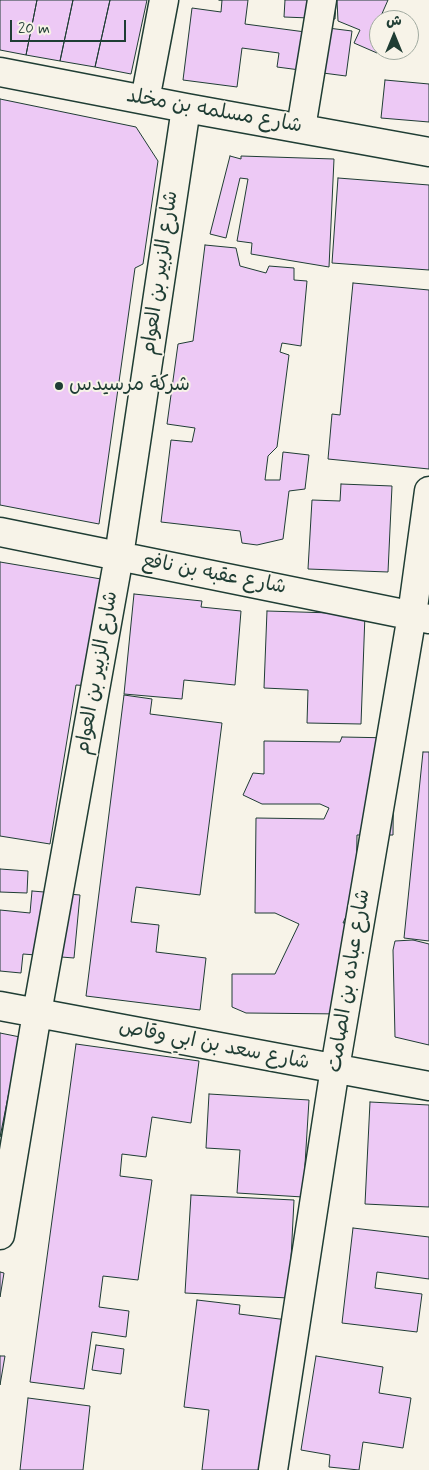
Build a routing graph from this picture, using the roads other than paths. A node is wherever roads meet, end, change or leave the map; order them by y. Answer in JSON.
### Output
{"nodes":[{"id":1,"x":164,"y":0,"type":"edge"},
{"id":2,"x":322,"y":0,"type":"edge"},
{"id":3,"x":0,"y":72,"type":"edge"},
{"id":4,"x":145,"y":100,"type":"junction"},
{"id":5,"x":186,"y":108,"type":"junction"},
{"id":6,"x":301,"y":128,"type":"junction"},
{"id":7,"x":429,"y":152,"type":"edge"},
{"id":8,"x":429,"y":491,"type":"edge"},
{"id":9,"x":0,"y":532,"type":"edge"},
{"id":10,"x":119,"y":556,"type":"junction"},
{"id":11,"x":420,"y":617,"type":"edge"},
{"id":12,"x":0,"y":1006,"type":"edge"},
{"id":13,"x":37,"y":1013,"type":"junction"},
{"id":14,"x":335,"y":1068,"type":"junction"},
{"id":15,"x":429,"y":1086,"type":"edge"},
{"id":16,"x":0,"y":1235,"type":"edge"},
{"id":17,"x":273,"y":1470,"type":"edge"}],
"edges":[{"from":1,"to":4,"type":"street"},
{"from":2,"to":6,"type":"street"},
{"from":3,"to":4,"type":"street","name":"شارع مسلمه بن مخلد"},
{"from":4,"to":5,"type":"street","name":"شارع مسلمه بن مخلد"},
{"from":5,"to":6,"type":"street","name":"شارع مسلمه بن مخلد"},
{"from":5,"to":10,"type":"street","name":"شارع الزبير بن العوام"},
{"from":6,"to":7,"type":"street","name":"شارع مسلمه بن مخلد"},
{"from":8,"to":11,"type":"street","name":"شارع عباده بن الصامت"},
{"from":9,"to":10,"type":"street","name":"شارع عقبه بن نافع"},
{"from":10,"to":11,"type":"street","name":"شارع عقبه بن نافع"},
{"from":10,"to":13,"type":"street","name":"شارع الزبير بن العوام"},
{"from":11,"to":14,"type":"street","name":"شارع عباده بن الصامت"},
{"from":12,"to":13,"type":"street","name":"شارع سعد بن ابي وقاص"},
{"from":13,"to":14,"type":"street","name":"شارع سعد بن ابي وقاص"},
{"from":13,"to":16,"type":"street","name":"شارع الزبير بن العوام"},
{"from":14,"to":15,"type":"street","name":"شارع سعد بن ابي وقاص"},
{"from":14,"to":17,"type":"street","name":"شارع عباده بن الصامت"}]}
